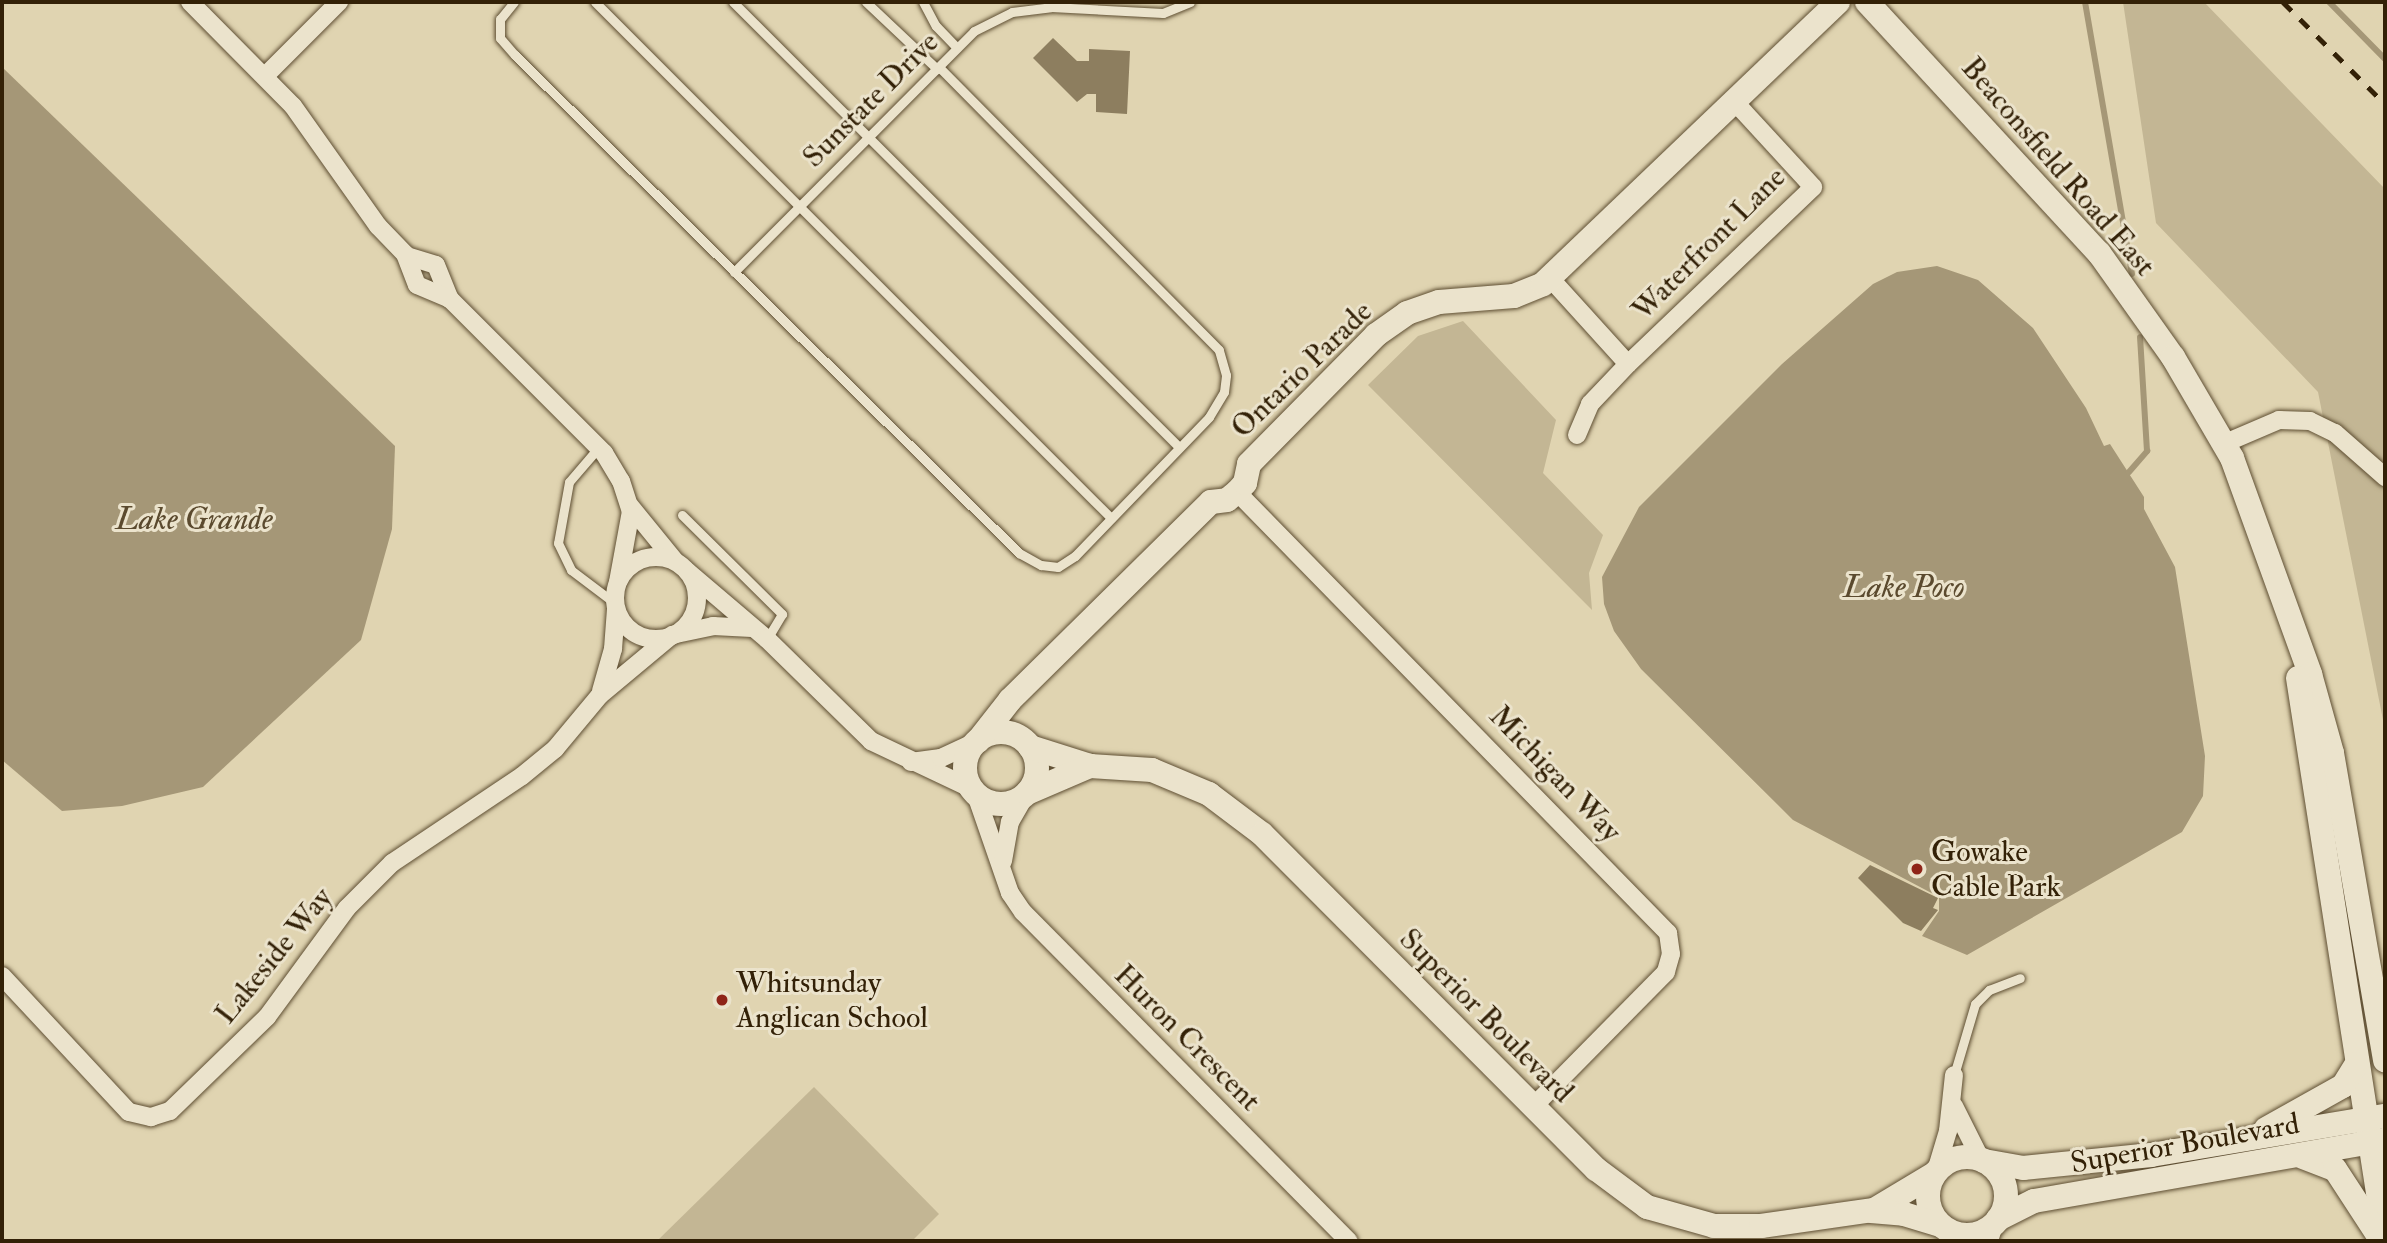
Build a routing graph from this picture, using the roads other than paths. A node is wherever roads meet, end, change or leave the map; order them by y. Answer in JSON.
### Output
{"nodes":[{"id":1,"x":190,"y":2,"type":"edge"},
{"id":2,"x":339,"y":2,"type":"edge"},
{"id":3,"x":514,"y":2,"type":"edge"},
{"id":4,"x":595,"y":2,"type":"edge"},
{"id":5,"x":733,"y":2,"type":"edge"},
{"id":6,"x":866,"y":2,"type":"edge"},
{"id":7,"x":923,"y":2,"type":"edge"},
{"id":8,"x":1190,"y":2,"type":"edge"},
{"id":9,"x":1838,"y":2,"type":"edge"},
{"id":10,"x":1867,"y":2,"type":"edge"},
{"id":11,"x":957,"y":48,"type":"junction"},
{"id":12,"x":938,"y":68,"type":"junction"},
{"id":13,"x":265,"y":76,"type":"junction"},
{"id":14,"x":1734,"y":102,"type":"junction"},
{"id":15,"x":868,"y":139,"type":"junction"},
{"id":16,"x":800,"y":206,"type":"junction"},
{"id":17,"x":405,"y":254,"type":"junction"},
{"id":18,"x":734,"y":272,"type":"junction"},
{"id":19,"x":1550,"y":278,"type":"junction"},
{"id":20,"x":450,"y":299,"type":"junction"},
{"id":21,"x":1628,"y":364,"type":"junction"},
{"id":22,"x":1577,"y":435,"type":"dead end"},
{"id":23,"x":2223,"y":444,"type":"junction"},
{"id":24,"x":599,"y":447,"type":"junction"},
{"id":25,"x":1179,"y":447,"type":"junction"},
{"id":26,"x":2385,"y":477,"type":"edge"},
{"id":27,"x":1237,"y":492,"type":"junction"},
{"id":28,"x":630,"y":506,"type":"junction"},
{"id":29,"x":682,"y":515,"type":"dead end"},
{"id":30,"x":1111,"y":518,"type":"junction"},
{"id":31,"x":684,"y":568,"type":"junction"},
{"id":32,"x":618,"y":582,"type":"junction"},
{"id":33,"x":616,"y":605,"type":"junction"},
{"id":34,"x":2288,"y":615,"type":"junction"},
{"id":35,"x":752,"y":628,"type":"junction"},
{"id":36,"x":673,"y":635,"type":"junction"},
{"id":37,"x":767,"y":639,"type":"junction"},
{"id":38,"x":1035,"y":678,"type":"junction"},
{"id":39,"x":600,"y":695,"type":"junction"},
{"id":40,"x":977,"y":741,"type":"junction"},
{"id":41,"x":1029,"y":745,"type":"junction"},
{"id":42,"x":911,"y":762,"type":"junction"},
{"id":43,"x":1090,"y":766,"type":"junction"},
{"id":44,"x":975,"y":791,"type":"junction"},
{"id":45,"x":1026,"y":793,"type":"junction"},
{"id":46,"x":1002,"y":864,"type":"junction"},
{"id":47,"x":2367,"y":937,"type":"junction"},
{"id":48,"x":2,"y":975,"type":"edge"},
{"id":49,"x":2020,"y":978,"type":"dead end"},
{"id":50,"x":2385,"y":1018,"type":"edge"},
{"id":51,"x":2385,"y":1060,"type":"edge"},
{"id":52,"x":2357,"y":1064,"type":"junction"},
{"id":53,"x":1953,"y":1083,"type":"junction"},
{"id":54,"x":1533,"y":1107,"type":"junction"},
{"id":55,"x":2377,"y":1129,"type":"edge"},
{"id":56,"x":2244,"y":1139,"type":"junction"},
{"id":57,"x":2303,"y":1157,"type":"junction"},
{"id":58,"x":1982,"y":1160,"type":"junction"},
{"id":59,"x":1935,"y":1173,"type":"junction"},
{"id":60,"x":1870,"y":1211,"type":"junction"},
{"id":61,"x":1994,"y":1228,"type":"edge"},
{"id":62,"x":1947,"y":1232,"type":"edge"},
{"id":63,"x":1728,"y":1235,"type":"edge"},
{"id":64,"x":2384,"y":1240,"type":"edge"},
{"id":65,"x":1349,"y":1241,"type":"edge"}],
"edges":[{"from":1,"to":13,"type":"street"},
{"from":2,"to":13,"type":"street"},
{"from":3,"to":18,"type":"lane"},
{"from":4,"to":16,"type":"lane"},
{"from":5,"to":15,"type":"lane"},
{"from":6,"to":12,"type":"lane"},
{"from":7,"to":11,"type":"lane"},
{"from":8,"to":11,"type":"lane","name":"Sunstate Drive"},
{"from":9,"to":14,"type":"street","name":"Ontario Parade"},
{"from":10,"to":23,"type":"street","name":"Beaconsfield Road East"},
{"from":11,"to":12,"type":"lane","name":"Sunstate Drive"},
{"from":12,"to":15,"type":"lane","name":"Sunstate Drive"},
{"from":12,"to":25,"type":"lane"},
{"from":13,"to":17,"type":"street"},
{"from":14,"to":19,"type":"street","name":"Ontario Parade"},
{"from":14,"to":21,"type":"street","name":"Waterfront Lane"},
{"from":15,"to":16,"type":"lane","name":"Sunstate Drive"},
{"from":15,"to":25,"type":"lane"},
{"from":16,"to":18,"type":"lane","name":"Sunstate Drive"},
{"from":16,"to":30,"type":"lane"},
{"from":17,"to":20,"type":"street"},
{"from":17,"to":20,"type":"street"},
{"from":18,"to":30,"type":"lane"},
{"from":19,"to":21,"type":"street","name":"Waterfront Lane"},
{"from":19,"to":27,"type":"street","name":"Ontario Parade"},
{"from":20,"to":24,"type":"street"},
{"from":21,"to":22,"type":"street","name":"Waterfront Lane"},
{"from":23,"to":26,"type":"street"},
{"from":23,"to":34,"type":"street","name":"Beaconsfield Road East"},
{"from":24,"to":28,"type":"street"},
{"from":24,"to":33,"type":"lane"},
{"from":25,"to":30,"type":"lane"},
{"from":27,"to":38,"type":"street"},
{"from":27,"to":54,"type":"street","name":"Michigan Way"},
{"from":28,"to":31,"type":"street"},
{"from":28,"to":32,"type":"street"},
{"from":29,"to":37,"type":"lane"},
{"from":31,"to":32,"type":"street"},
{"from":31,"to":35,"type":"street"},
{"from":31,"to":36,"type":"street"},
{"from":32,"to":33,"type":"street"},
{"from":33,"to":36,"type":"street"},
{"from":33,"to":39,"type":"street","name":"Lakeside Way"},
{"from":34,"to":47,"type":"street","name":"Beaconsfield Road East"},
{"from":34,"to":52,"type":"street","name":"Beaconsfield Road East"},
{"from":35,"to":36,"type":"street"},
{"from":35,"to":37,"type":"street"},
{"from":36,"to":39,"type":"street","name":"Lakeside Way"},
{"from":37,"to":42,"type":"street"},
{"from":38,"to":40,"type":"street"},
{"from":38,"to":41,"type":"street"},
{"from":39,"to":48,"type":"street","name":"Lakeside Way"},
{"from":40,"to":41,"type":"street"},
{"from":40,"to":42,"type":"street"},
{"from":40,"to":44,"type":"street"},
{"from":41,"to":43,"type":"street","name":"Superior Boulevard"},
{"from":41,"to":45,"type":"street"},
{"from":42,"to":44,"type":"street"},
{"from":43,"to":45,"type":"street","name":"Superior Boulevard"},
{"from":43,"to":54,"type":"street","name":"Superior Boulevard"},
{"from":44,"to":45,"type":"street"},
{"from":44,"to":46,"type":"street","name":"Huron Crescent"},
{"from":45,"to":46,"type":"street","name":"Huron Crescent"},
{"from":46,"to":65,"type":"street","name":"Huron Crescent"},
{"from":47,"to":50,"type":"street"},
{"from":47,"to":51,"type":"street","name":"Beaconsfield Road East"},
{"from":49,"to":53,"type":"lane"},
{"from":52,"to":55,"type":"street","name":"Beaconsfield Road East"},
{"from":52,"to":56,"type":"street"},
{"from":53,"to":58,"type":"street"},
{"from":53,"to":59,"type":"street"},
{"from":54,"to":63,"type":"street","name":"Superior Boulevard"},
{"from":55,"to":56,"type":"street","name":"Superior Boulevard"},
{"from":55,"to":57,"type":"street","name":"Superior Boulevard"},
{"from":55,"to":64,"type":"street","name":"Beaconsfield Road East"},
{"from":56,"to":58,"type":"street","name":"Superior Boulevard"},
{"from":57,"to":61,"type":"street","name":"Superior Boulevard"},
{"from":57,"to":64,"type":"street"},
{"from":58,"to":59,"type":"street"},
{"from":58,"to":61,"type":"street"},
{"from":59,"to":60,"type":"street","name":"Superior Boulevard"},
{"from":59,"to":62,"type":"street"},
{"from":60,"to":62,"type":"street","name":"Superior Boulevard"},
{"from":60,"to":63,"type":"street","name":"Superior Boulevard"},
{"from":61,"to":62,"type":"street"}]}
